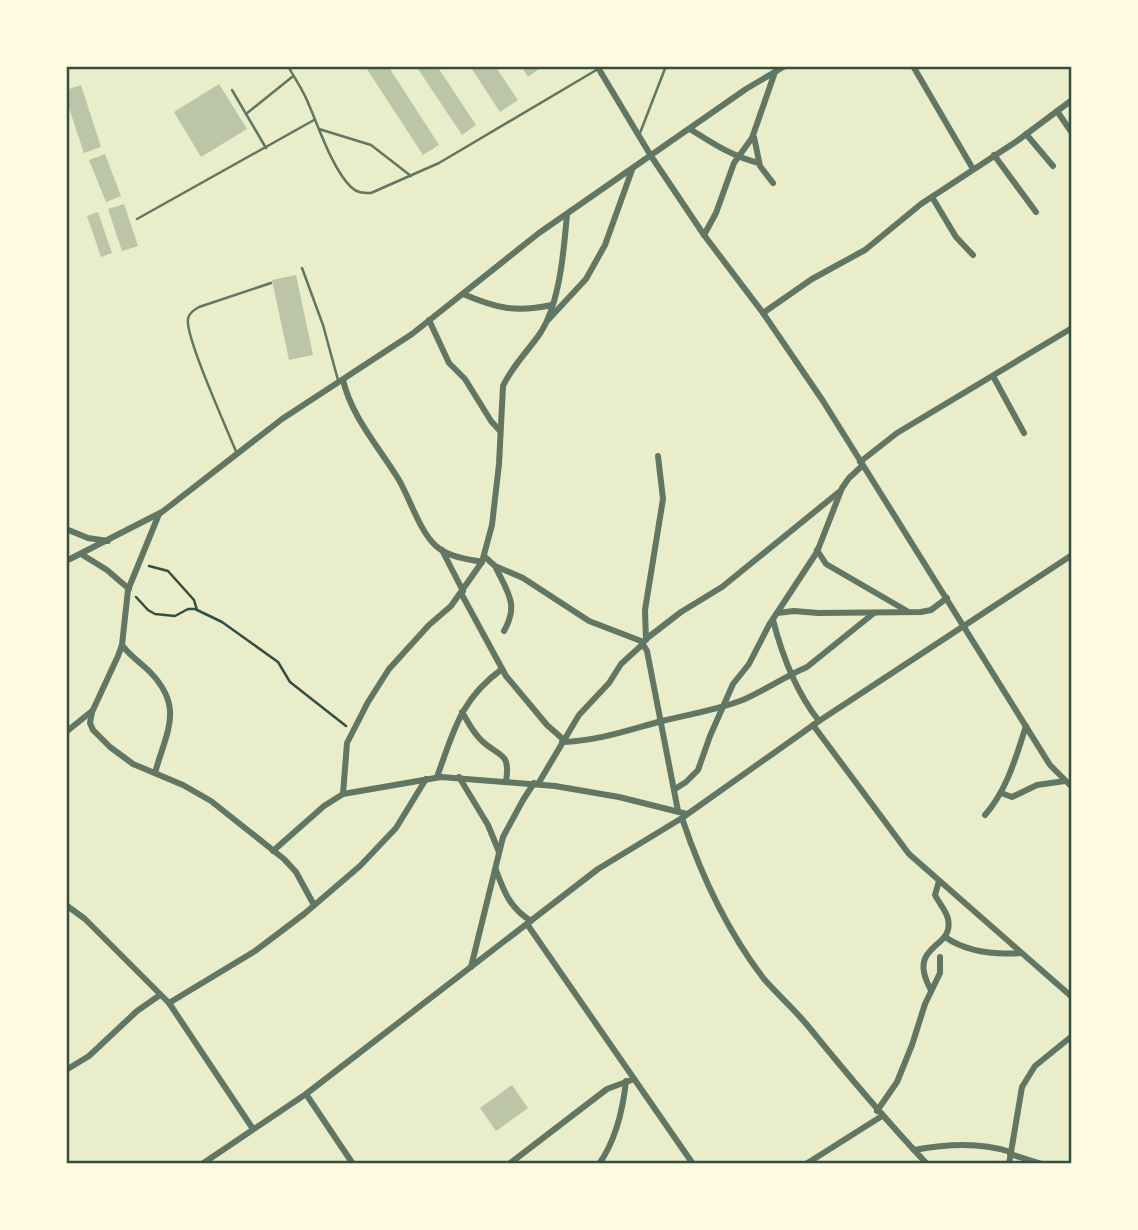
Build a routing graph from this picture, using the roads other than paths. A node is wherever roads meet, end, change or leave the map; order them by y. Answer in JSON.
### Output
{"nodes":[{"id":1,"x":288,"y":66,"type":"edge"},
{"id":2,"x":666,"y":66,"type":"edge"},
{"id":3,"x":785,"y":66,"type":"edge"},
{"id":4,"x":913,"y":66,"type":"edge"},
{"id":5,"x":597,"y":68,"type":"edge"},
{"id":6,"x":775,"y":72,"type":"junction"},
{"id":7,"x":293,"y":76,"type":"junction"},
{"id":8,"x":232,"y":90,"type":"dead end"},
{"id":9,"x":1072,"y":100,"type":"edge"},
{"id":10,"x":1058,"y":111,"type":"junction"},
{"id":11,"x":246,"y":114,"type":"junction"},
{"id":12,"x":315,"y":119,"type":"junction"},
{"id":13,"x":319,"y":129,"type":"junction"},
{"id":14,"x":690,"y":129,"type":"junction"},
{"id":15,"x":1072,"y":133,"type":"edge"},
{"id":16,"x":1026,"y":134,"type":"junction"},
{"id":17,"x":639,"y":135,"type":"junction"},
{"id":18,"x":753,"y":135,"type":"junction"},
{"id":19,"x":266,"y":148,"type":"junction"},
{"id":20,"x":994,"y":155,"type":"junction"},
{"id":21,"x":651,"y":156,"type":"junction"},
{"id":22,"x":738,"y":156,"type":"junction"},
{"id":23,"x":759,"y":163,"type":"junction"},
{"id":24,"x":1052,"y":166,"type":"dead end"},
{"id":25,"x":632,"y":169,"type":"junction"},
{"id":26,"x":973,"y":169,"type":"junction"},
{"id":27,"x":412,"y":176,"type":"junction"},
{"id":28,"x":774,"y":183,"type":"dead end"},
{"id":29,"x":932,"y":197,"type":"junction"},
{"id":30,"x":1036,"y":212,"type":"dead end"},
{"id":31,"x":567,"y":214,"type":"junction"},
{"id":32,"x":137,"y":219,"type":"dead end"},
{"id":33,"x":704,"y":235,"type":"junction"},
{"id":34,"x":973,"y":255,"type":"dead end"},
{"id":35,"x":302,"y":268,"type":"dead end"},
{"id":36,"x":271,"y":283,"type":"dead end"},
{"id":37,"x":463,"y":294,"type":"junction"},
{"id":38,"x":552,"y":305,"type":"junction"},
{"id":39,"x":763,"y":313,"type":"junction"},
{"id":40,"x":429,"y":320,"type":"junction"},
{"id":41,"x":545,"y":324,"type":"junction"},
{"id":42,"x":1072,"y":328,"type":"edge"},
{"id":43,"x":993,"y":376,"type":"junction"},
{"id":44,"x":341,"y":382,"type":"junction"},
{"id":45,"x":500,"y":431,"type":"junction"},
{"id":46,"x":1024,"y":433,"type":"dead end"},
{"id":47,"x":237,"y":454,"type":"junction"},
{"id":48,"x":658,"y":456,"type":"dead end"},
{"id":49,"x":861,"y":464,"type":"junction"},
{"id":50,"x":841,"y":490,"type":"junction"},
{"id":51,"x":159,"y":514,"type":"junction"},
{"id":52,"x":66,"y":529,"type":"edge"},
{"id":53,"x":108,"y":541,"type":"junction"},
{"id":54,"x":442,"y":550,"type":"junction"},
{"id":55,"x":817,"y":550,"type":"junction"},
{"id":56,"x":66,"y":554,"type":"edge"},
{"id":57,"x":1072,"y":555,"type":"edge"},
{"id":58,"x":78,"y":556,"type":"junction"},
{"id":59,"x":483,"y":559,"type":"junction"},
{"id":60,"x":66,"y":561,"type":"edge"},
{"id":61,"x":495,"y":566,"type":"junction"},
{"id":62,"x":129,"y":589,"type":"junction"},
{"id":63,"x":462,"y":592,"type":"junction"},
{"id":64,"x":947,"y":598,"type":"junction"},
{"id":65,"x":874,"y":612,"type":"junction"},
{"id":66,"x":909,"y":612,"type":"junction"},
{"id":67,"x":777,"y":613,"type":"junction"},
{"id":68,"x":773,"y":620,"type":"junction"},
{"id":69,"x":963,"y":625,"type":"junction"},
{"id":70,"x":503,"y":631,"type":"dead end"},
{"id":71,"x":645,"y":644,"type":"junction"},
{"id":72,"x":122,"y":645,"type":"junction"},
{"id":73,"x":502,"y":669,"type":"junction"},
{"id":74,"x":791,"y":673,"type":"junction"},
{"id":75,"x":723,"y":707,"type":"junction"},
{"id":76,"x":92,"y":711,"type":"junction"},
{"id":77,"x":462,"y":712,"type":"junction"},
{"id":78,"x":661,"y":722,"type":"junction"},
{"id":79,"x":816,"y":723,"type":"junction"},
{"id":80,"x":1026,"y":726,"type":"junction"},
{"id":81,"x":66,"y":732,"type":"edge"},
{"id":82,"x":563,"y":741,"type":"junction"},
{"id":83,"x":155,"y":773,"type":"junction"},
{"id":84,"x":437,"y":777,"type":"junction"},
{"id":85,"x":459,"y":777,"type":"junction"},
{"id":86,"x":426,"y":779,"type":"junction"},
{"id":87,"x":506,"y":781,"type":"junction"},
{"id":88,"x":1065,"y":781,"type":"junction"},
{"id":89,"x":536,"y":784,"type":"junction"},
{"id":90,"x":1072,"y":787,"type":"edge"},
{"id":91,"x":676,"y":789,"type":"junction"},
{"id":92,"x":1001,"y":793,"type":"junction"},
{"id":93,"x":343,"y":794,"type":"junction"},
{"id":94,"x":682,"y":814,"type":"junction"},
{"id":95,"x":985,"y":815,"type":"dead end"},
{"id":96,"x":273,"y":851,"type":"junction"},
{"id":97,"x":499,"y":853,"type":"junction"},
{"id":98,"x":496,"y":870,"type":"junction"},
{"id":99,"x":939,"y":881,"type":"junction"},
{"id":100,"x":66,"y":905,"type":"edge"},
{"id":101,"x":314,"y":905,"type":"junction"},
{"id":102,"x":529,"y":922,"type":"junction"},
{"id":103,"x":946,"y":937,"type":"junction"},
{"id":104,"x":1021,"y":953,"type":"junction"},
{"id":105,"x":940,"y":957,"type":"dead end"},
{"id":106,"x":471,"y":967,"type":"junction"},
{"id":107,"x":931,"y":990,"type":"junction"},
{"id":108,"x":160,"y":995,"type":"junction"},
{"id":109,"x":1072,"y":997,"type":"edge"},
{"id":110,"x":169,"y":1003,"type":"junction"},
{"id":111,"x":1072,"y":1036,"type":"edge"},
{"id":112,"x":66,"y":1070,"type":"edge"},
{"id":113,"x":634,"y":1079,"type":"junction"},
{"id":114,"x":626,"y":1081,"type":"junction"},
{"id":115,"x":306,"y":1094,"type":"junction"},
{"id":116,"x":880,"y":1114,"type":"junction"},
{"id":117,"x":253,"y":1129,"type":"junction"},
{"id":118,"x":914,"y":1150,"type":"junction"},
{"id":119,"x":1010,"y":1153,"type":"junction"},
{"id":120,"x":202,"y":1164,"type":"edge"},
{"id":121,"x":354,"y":1164,"type":"edge"},
{"id":122,"x":509,"y":1164,"type":"edge"},
{"id":123,"x":599,"y":1164,"type":"edge"},
{"id":124,"x":693,"y":1164,"type":"edge"},
{"id":125,"x":806,"y":1164,"type":"edge"},
{"id":126,"x":927,"y":1164,"type":"edge"},
{"id":127,"x":1009,"y":1164,"type":"edge"},
{"id":128,"x":1042,"y":1164,"type":"edge"}],
"edges":[{"from":1,"to":7,"type":"lane"},
{"from":2,"to":17,"type":"lane"},
{"from":3,"to":6,"type":"street"},
{"from":4,"to":26,"type":"street"},
{"from":5,"to":17,"type":"street"},
{"from":5,"to":27,"type":"lane"},
{"from":6,"to":14,"type":"street"},
{"from":6,"to":18,"type":"street"},
{"from":7,"to":11,"type":"lane"},
{"from":7,"to":12,"type":"lane"},
{"from":8,"to":11,"type":"lane"},
{"from":9,"to":10,"type":"street"},
{"from":10,"to":15,"type":"street"},
{"from":10,"to":16,"type":"street"},
{"from":11,"to":19,"type":"lane"},
{"from":12,"to":13,"type":"lane"},
{"from":12,"to":19,"type":"lane"},
{"from":13,"to":27,"type":"lane"},
{"from":13,"to":27,"type":"lane"},
{"from":14,"to":21,"type":"street"},
{"from":14,"to":22,"type":"street"},
{"from":16,"to":20,"type":"street"},
{"from":16,"to":24,"type":"street"},
{"from":17,"to":21,"type":"street"},
{"from":18,"to":22,"type":"street"},
{"from":18,"to":23,"type":"street"},
{"from":19,"to":32,"type":"lane"},
{"from":20,"to":26,"type":"street"},
{"from":20,"to":30,"type":"street"},
{"from":21,"to":25,"type":"street"},
{"from":21,"to":33,"type":"street"},
{"from":22,"to":23,"type":"street"},
{"from":22,"to":33,"type":"street"},
{"from":23,"to":28,"type":"street"},
{"from":25,"to":31,"type":"street"},
{"from":25,"to":41,"type":"street"},
{"from":26,"to":29,"type":"street"},
{"from":29,"to":34,"type":"street"},
{"from":29,"to":39,"type":"street"},
{"from":31,"to":37,"type":"street"},
{"from":31,"to":38,"type":"street"},
{"from":33,"to":39,"type":"street"},
{"from":35,"to":44,"type":"lane"},
{"from":36,"to":47,"type":"lane"},
{"from":37,"to":38,"type":"street"},
{"from":37,"to":40,"type":"street"},
{"from":38,"to":41,"type":"street"},
{"from":39,"to":49,"type":"street"},
{"from":40,"to":44,"type":"street"},
{"from":40,"to":45,"type":"street"},
{"from":41,"to":45,"type":"street"},
{"from":42,"to":43,"type":"street"},
{"from":43,"to":46,"type":"street"},
{"from":43,"to":49,"type":"street"},
{"from":44,"to":47,"type":"street"},
{"from":44,"to":54,"type":"street"},
{"from":45,"to":59,"type":"street"},
{"from":47,"to":51,"type":"street"},
{"from":48,"to":71,"type":"street"},
{"from":49,"to":50,"type":"street"},
{"from":49,"to":64,"type":"street"},
{"from":50,"to":55,"type":"street"},
{"from":50,"to":71,"type":"street"},
{"from":51,"to":53,"type":"street"},
{"from":51,"to":62,"type":"street"},
{"from":52,"to":53,"type":"street"},
{"from":53,"to":58,"type":"street"},
{"from":54,"to":59,"type":"street"},
{"from":54,"to":63,"type":"street"},
{"from":55,"to":66,"type":"street"},
{"from":55,"to":67,"type":"street"},
{"from":56,"to":58,"type":"street"},
{"from":57,"to":69,"type":"street"},
{"from":58,"to":60,"type":"street"},
{"from":58,"to":62,"type":"street"},
{"from":59,"to":61,"type":"street"},
{"from":59,"to":63,"type":"street"},
{"from":61,"to":70,"type":"street"},
{"from":61,"to":71,"type":"street"},
{"from":62,"to":72,"type":"street"},
{"from":63,"to":73,"type":"street"},
{"from":63,"to":93,"type":"street"},
{"from":64,"to":66,"type":"street"},
{"from":64,"to":69,"type":"street"},
{"from":65,"to":66,"type":"street"},
{"from":65,"to":67,"type":"street"},
{"from":65,"to":74,"type":"street"},
{"from":67,"to":68,"type":"street"},
{"from":68,"to":74,"type":"street"},
{"from":68,"to":75,"type":"street"},
{"from":69,"to":79,"type":"street"},
{"from":69,"to":80,"type":"street"},
{"from":71,"to":78,"type":"street"},
{"from":71,"to":82,"type":"street"},
{"from":72,"to":76,"type":"street"},
{"from":72,"to":83,"type":"street"},
{"from":73,"to":77,"type":"street"},
{"from":73,"to":82,"type":"street"},
{"from":74,"to":75,"type":"street"},
{"from":74,"to":79,"type":"street"},
{"from":75,"to":78,"type":"street"},
{"from":75,"to":91,"type":"street"},
{"from":76,"to":81,"type":"street"},
{"from":76,"to":83,"type":"street"},
{"from":77,"to":84,"type":"street"},
{"from":77,"to":87,"type":"street"},
{"from":78,"to":82,"type":"street"},
{"from":78,"to":91,"type":"street"},
{"from":79,"to":94,"type":"street"},
{"from":79,"to":99,"type":"street"},
{"from":80,"to":88,"type":"street"},
{"from":80,"to":92,"type":"street"},
{"from":82,"to":89,"type":"street"},
{"from":83,"to":96,"type":"street"},
{"from":84,"to":85,"type":"street"},
{"from":84,"to":86,"type":"street"},
{"from":85,"to":87,"type":"street"},
{"from":85,"to":97,"type":"street"},
{"from":86,"to":93,"type":"street"},
{"from":86,"to":101,"type":"street"},
{"from":87,"to":89,"type":"street"},
{"from":88,"to":90,"type":"street"},
{"from":88,"to":92,"type":"street"},
{"from":89,"to":94,"type":"street"},
{"from":89,"to":97,"type":"street"},
{"from":91,"to":94,"type":"street"},
{"from":92,"to":95,"type":"street"},
{"from":93,"to":96,"type":"street"},
{"from":94,"to":102,"type":"street"},
{"from":94,"to":116,"type":"street"},
{"from":96,"to":101,"type":"street"},
{"from":97,"to":98,"type":"street"},
{"from":98,"to":102,"type":"street"},
{"from":98,"to":106,"type":"street"},
{"from":99,"to":103,"type":"street"},
{"from":99,"to":104,"type":"street"},
{"from":100,"to":108,"type":"street"},
{"from":101,"to":110,"type":"street"},
{"from":102,"to":106,"type":"street"},
{"from":102,"to":113,"type":"street"},
{"from":103,"to":104,"type":"street"},
{"from":103,"to":107,"type":"street"},
{"from":104,"to":109,"type":"street"},
{"from":105,"to":107,"type":"street"},
{"from":106,"to":115,"type":"street"},
{"from":107,"to":116,"type":"street"},
{"from":108,"to":110,"type":"street"},
{"from":108,"to":112,"type":"street"},
{"from":110,"to":117,"type":"street"},
{"from":111,"to":119,"type":"street"},
{"from":113,"to":114,"type":"street"},
{"from":113,"to":124,"type":"street"},
{"from":114,"to":122,"type":"street"},
{"from":114,"to":123,"type":"street"},
{"from":115,"to":117,"type":"street"},
{"from":115,"to":121,"type":"street"},
{"from":116,"to":118,"type":"street"},
{"from":116,"to":125,"type":"street"},
{"from":117,"to":120,"type":"street"},
{"from":118,"to":119,"type":"street"},
{"from":118,"to":126,"type":"street"},
{"from":119,"to":127,"type":"street"},
{"from":119,"to":128,"type":"street"}]}
